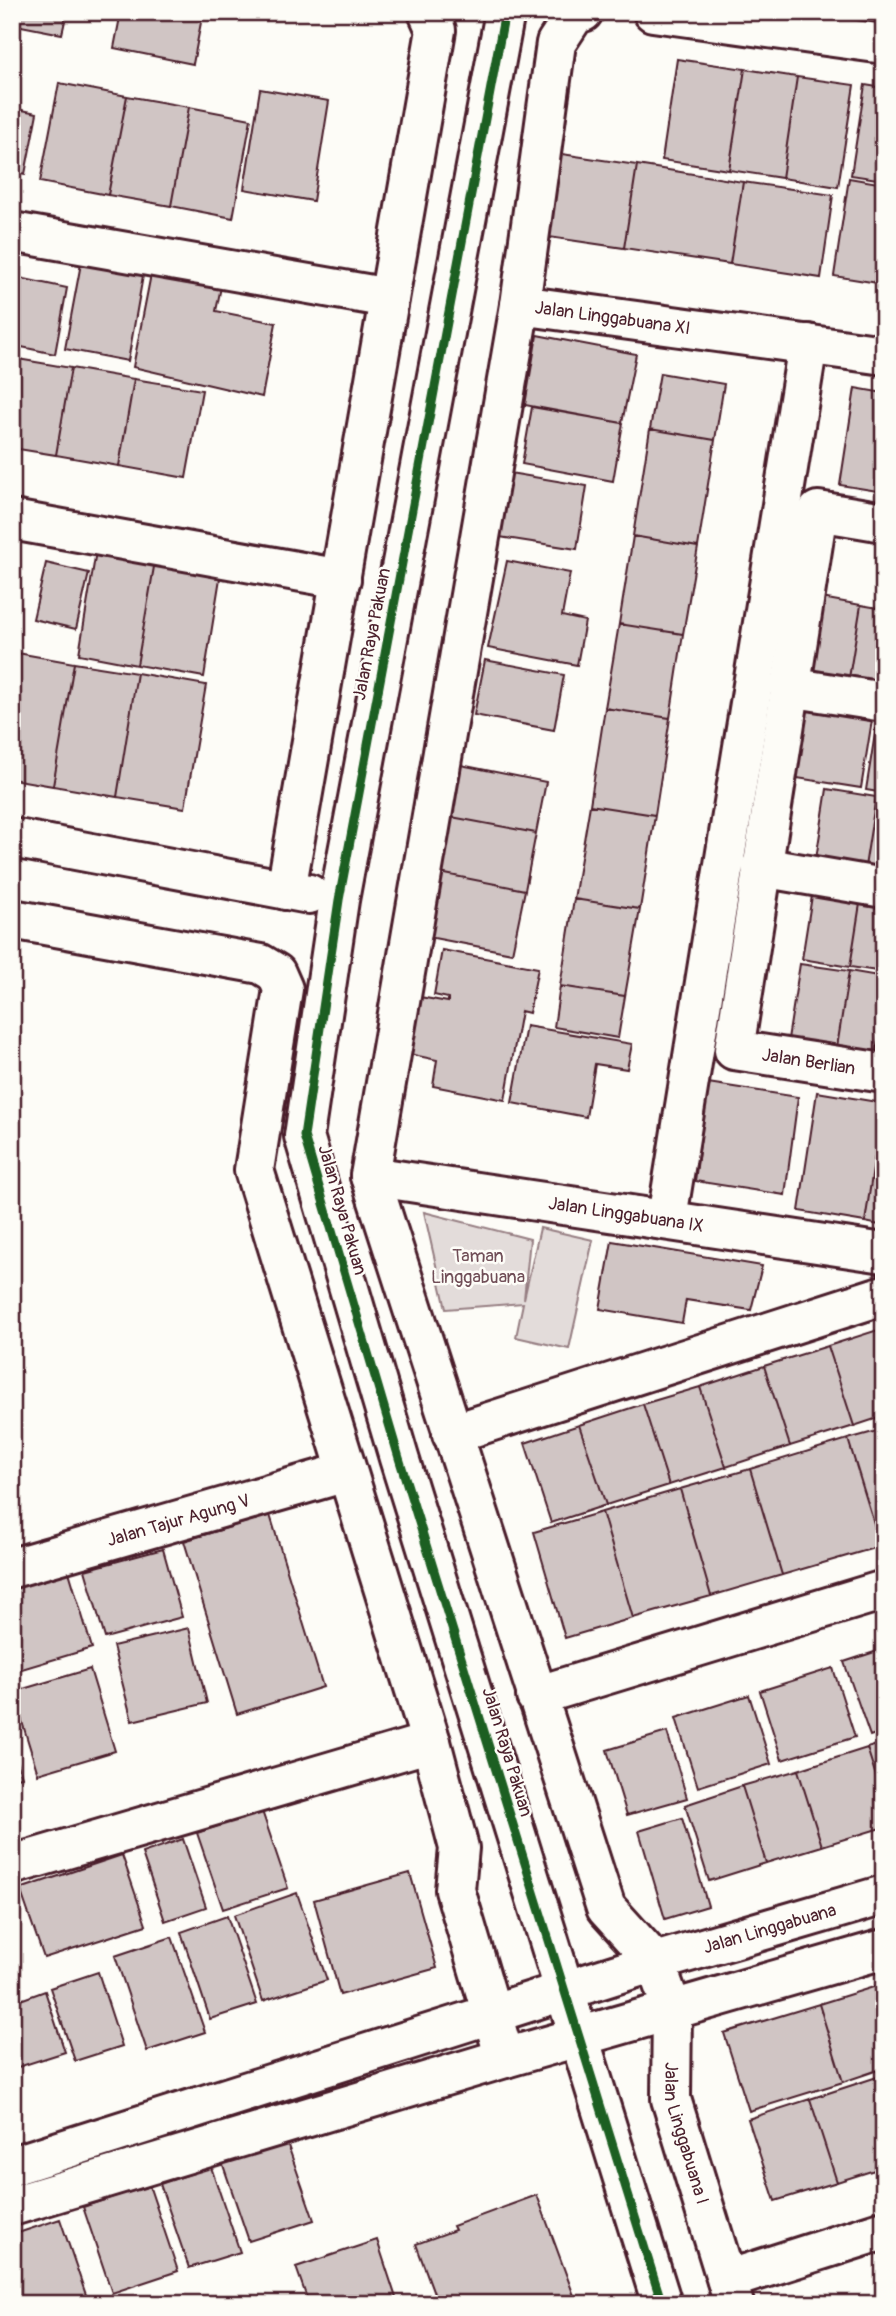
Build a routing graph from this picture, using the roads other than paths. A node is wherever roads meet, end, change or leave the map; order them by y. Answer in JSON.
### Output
{"nodes":[{"id":1,"x":428,"y":12,"type":"edge"},
{"id":2,"x":505,"y":12,"type":"edge"},
{"id":3,"x":583,"y":12,"type":"edge"},
{"id":4,"x":653,"y":12,"type":"edge"},
{"id":5,"x":884,"y":44,"type":"edge"},
{"id":6,"x":12,"y":232,"type":"edge"},
{"id":7,"x":389,"y":298,"type":"junction"},
{"id":8,"x":520,"y":305,"type":"junction"},
{"id":9,"x":808,"y":344,"type":"junction"},
{"id":10,"x":884,"y":355,"type":"edge"},
{"id":11,"x":12,"y":520,"type":"edge"},
{"id":12,"x":884,"y":522,"type":"edge"},
{"id":13,"x":341,"y":579,"type":"junction"},
{"id":14,"x":789,"y":687,"type":"junction"},
{"id":15,"x":884,"y":702,"type":"edge"},
{"id":16,"x":12,"y":838,"type":"edge"},
{"id":17,"x":761,"y":867,"type":"junction"},
{"id":18,"x":884,"y":888,"type":"edge"},
{"id":19,"x":286,"y":890,"type":"junction"},
{"id":20,"x":339,"y":900,"type":"junction"},
{"id":21,"x":12,"y":919,"type":"edge"},
{"id":22,"x":884,"y":1073,"type":"edge"},
{"id":23,"x":370,"y":1176,"type":"junction"},
{"id":24,"x":667,"y":1218,"type":"junction"},
{"id":25,"x":884,"y":1253,"type":"edge"},
{"id":26,"x":884,"y":1295,"type":"edge"},
{"id":27,"x":452,"y":1434,"type":"junction"},
{"id":28,"x":346,"y":1472,"type":"junction"},
{"id":29,"x":12,"y":1567,"type":"edge"},
{"id":30,"x":884,"y":1590,"type":"edge"},
{"id":31,"x":536,"y":1696,"type":"junction"},
{"id":32,"x":431,"y":1742,"type":"junction"},
{"id":33,"x":12,"y":1865,"type":"edge"},
{"id":34,"x":884,"y":1895,"type":"edge"},
{"id":35,"x":884,"y":1949,"type":"edge"},
{"id":36,"x":655,"y":1962,"type":"junction"},
{"id":37,"x":565,"y":1993,"type":"junction"},
{"id":38,"x":672,"y":2009,"type":"junction"},
{"id":39,"x":491,"y":2015,"type":"junction"},
{"id":40,"x":581,"y":2037,"type":"junction"},
{"id":41,"x":505,"y":2058,"type":"junction"},
{"id":42,"x":12,"y":2166,"type":"edge"},
{"id":43,"x":12,"y":2206,"type":"edge"},
{"id":44,"x":884,"y":2230,"type":"edge"},
{"id":45,"x":731,"y":2292,"type":"edge"},
{"id":46,"x":662,"y":2304,"type":"edge"}],
"edges":[{"from":1,"to":7,"type":"street"},
{"from":2,"to":20,"type":"street","name":"Jalan Raya Pakuan"},
{"from":3,"to":8,"type":"street","name":"Jalan Linggabuana XI"},
{"from":4,"to":5,"type":"street"},
{"from":6,"to":7,"type":"street"},
{"from":7,"to":13,"type":"street"},
{"from":8,"to":9,"type":"street","name":"Jalan Linggabuana XI"},
{"from":8,"to":23,"type":"street"},
{"from":9,"to":10,"type":"street","name":"Jalan Linggabuana XI"},
{"from":9,"to":24,"type":"street"},
{"from":11,"to":13,"type":"street"},
{"from":12,"to":14,"type":"street"},
{"from":13,"to":19,"type":"street"},
{"from":14,"to":15,"type":"street"},
{"from":14,"to":17,"type":"street"},
{"from":16,"to":19,"type":"street"},
{"from":17,"to":18,"type":"street"},
{"from":17,"to":22,"type":"street","name":"Jalan Berlian"},
{"from":19,"to":20,"type":"street"},
{"from":20,"to":37,"type":"street","name":"Jalan Raya Pakuan"},
{"from":21,"to":28,"type":"street"},
{"from":23,"to":24,"type":"street","name":"Jalan Linggabuana IX"},
{"from":23,"to":27,"type":"street"},
{"from":24,"to":25,"type":"street","name":"Jalan Linggabuana IX"},
{"from":26,"to":27,"type":"street"},
{"from":27,"to":31,"type":"street"},
{"from":28,"to":29,"type":"street","name":"Jalan Tajur Agung V"},
{"from":28,"to":32,"type":"street"},
{"from":30,"to":31,"type":"street"},
{"from":31,"to":36,"type":"street"},
{"from":32,"to":33,"type":"street"},
{"from":32,"to":39,"type":"street"},
{"from":34,"to":36,"type":"street","name":"Jalan Linggabuana"},
{"from":35,"to":38,"type":"street"},
{"from":36,"to":37,"type":"street","name":"Jalan Linggabuana"},
{"from":36,"to":38,"type":"street","name":"Jalan Linggabuana I"},
{"from":37,"to":39,"type":"street","name":"Jalan Linggabuana"},
{"from":37,"to":40,"type":"street","name":"Jalan Raya Pakuan"},
{"from":38,"to":40,"type":"street"},
{"from":38,"to":45,"type":"street","name":"Jalan Linggabuana I"},
{"from":39,"to":41,"type":"street"},
{"from":39,"to":42,"type":"street","name":"Jalan Linggabuana"},
{"from":40,"to":41,"type":"street"},
{"from":40,"to":46,"type":"street","name":"Jalan Raya Pakuan"},
{"from":41,"to":43,"type":"street"},
{"from":44,"to":45,"type":"street"}]}
